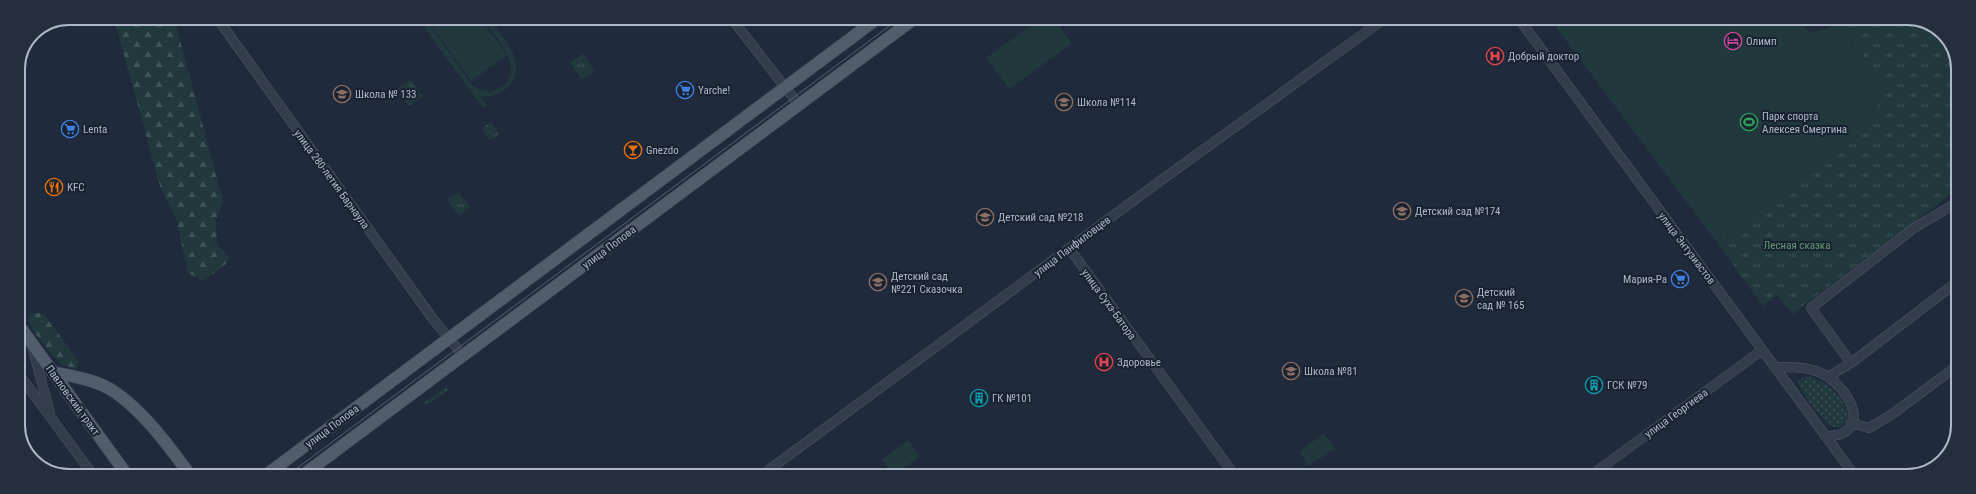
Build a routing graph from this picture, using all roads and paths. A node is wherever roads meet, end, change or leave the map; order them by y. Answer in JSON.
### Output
{"nodes":[{"id":1,"x":222,"y":25,"type":"edge"},
{"id":2,"x":737,"y":25,"type":"edge"},
{"id":3,"x":869,"y":25,"type":"edge"},
{"id":4,"x":906,"y":25,"type":"edge"},
{"id":5,"x":1376,"y":25,"type":"edge"},
{"id":6,"x":1523,"y":25,"type":"edge"},
{"id":7,"x":786,"y":87,"type":"junction"},
{"id":8,"x":799,"y":105,"type":"junction"},
{"id":9,"x":1951,"y":206,"type":"edge"},
{"id":10,"x":1069,"y":248,"type":"junction"},
{"id":11,"x":1951,"y":287,"type":"edge"},
{"id":12,"x":25,"y":334,"type":"edge"},
{"id":13,"x":448,"y":339,"type":"junction"},
{"id":14,"x":30,"y":341,"type":"junction"},
{"id":15,"x":1761,"y":351,"type":"junction"},
{"id":16,"x":463,"y":355,"type":"junction"},
{"id":17,"x":1851,"y":363,"type":"junction"},
{"id":18,"x":1774,"y":367,"type":"junction"},
{"id":19,"x":1951,"y":370,"type":"edge"},
{"id":20,"x":52,"y":372,"type":"junction"},
{"id":21,"x":1828,"y":377,"type":"junction"},
{"id":22,"x":25,"y":383,"type":"edge"},
{"id":23,"x":364,"y":402,"type":"junction"},
{"id":24,"x":376,"y":419,"type":"junction"},
{"id":25,"x":52,"y":420,"type":"junction"},
{"id":26,"x":1851,"y":423,"type":"junction"},
{"id":27,"x":1825,"y":436,"type":"junction"},
{"id":28,"x":88,"y":469,"type":"edge"},
{"id":29,"x":123,"y":469,"type":"edge"},
{"id":30,"x":185,"y":469,"type":"edge"},
{"id":31,"x":274,"y":469,"type":"edge"},
{"id":32,"x":311,"y":469,"type":"edge"},
{"id":33,"x":770,"y":469,"type":"edge"},
{"id":34,"x":1230,"y":469,"type":"edge"},
{"id":35,"x":1600,"y":469,"type":"edge"},
{"id":36,"x":1850,"y":469,"type":"edge"}],
"edges":[{"from":1,"to":13,"type":"street","name":"улица 280-летия Барнаула"},
{"from":2,"to":7,"type":"street"},
{"from":3,"to":7,"type":"main road","name":"улица Попова"},
{"from":4,"to":8,"type":"main road","name":"улица Попова"},
{"from":5,"to":10,"type":"street","name":"улица Панфиловцев"},
{"from":6,"to":15,"type":"street","name":"улица Энтузиастов"},
{"from":7,"to":8,"type":"street"},
{"from":7,"to":13,"type":"main road","name":"улица Попова"},
{"from":8,"to":16,"type":"main road","name":"улица Попова"},
{"from":9,"to":17,"type":"street"},
{"from":10,"to":33,"type":"street","name":"улица Панфиловцев"},
{"from":10,"to":34,"type":"street","name":"улица Сухэ-Батора"},
{"from":11,"to":17,"type":"street"},
{"from":12,"to":14,"type":"main road","name":"Павловский тракт"},
{"from":13,"to":16,"type":"street","name":"улица 280-летия Барнаула"},
{"from":13,"to":23,"type":"main road","name":"улица Попова"},
{"from":14,"to":20,"type":"main road","name":"Павловский тракт"},
{"from":14,"to":25,"type":"street"},
{"from":15,"to":18,"type":"street","name":"улица Энтузиастов"},
{"from":15,"to":35,"type":"street","name":"улица Георгиева"},
{"from":16,"to":24,"type":"main road","name":"улица Попова"},
{"from":17,"to":21,"type":"street"},
{"from":18,"to":21,"type":"street"},
{"from":18,"to":27,"type":"street","name":"улица Энтузиастов"},
{"from":19,"to":26,"type":"street"},
{"from":20,"to":29,"type":"main road","name":"Павловский тракт"},
{"from":20,"to":30,"type":"main road"},
{"from":21,"to":26,"type":"street"},
{"from":22,"to":25,"type":"street"},
{"from":23,"to":24,"type":"main road"},
{"from":23,"to":31,"type":"main road","name":"улица Попова"},
{"from":24,"to":32,"type":"main road","name":"улица Попова"},
{"from":25,"to":28,"type":"street"},
{"from":26,"to":27,"type":"street"},
{"from":27,"to":36,"type":"street","name":"улица Энтузиастов"}]}
